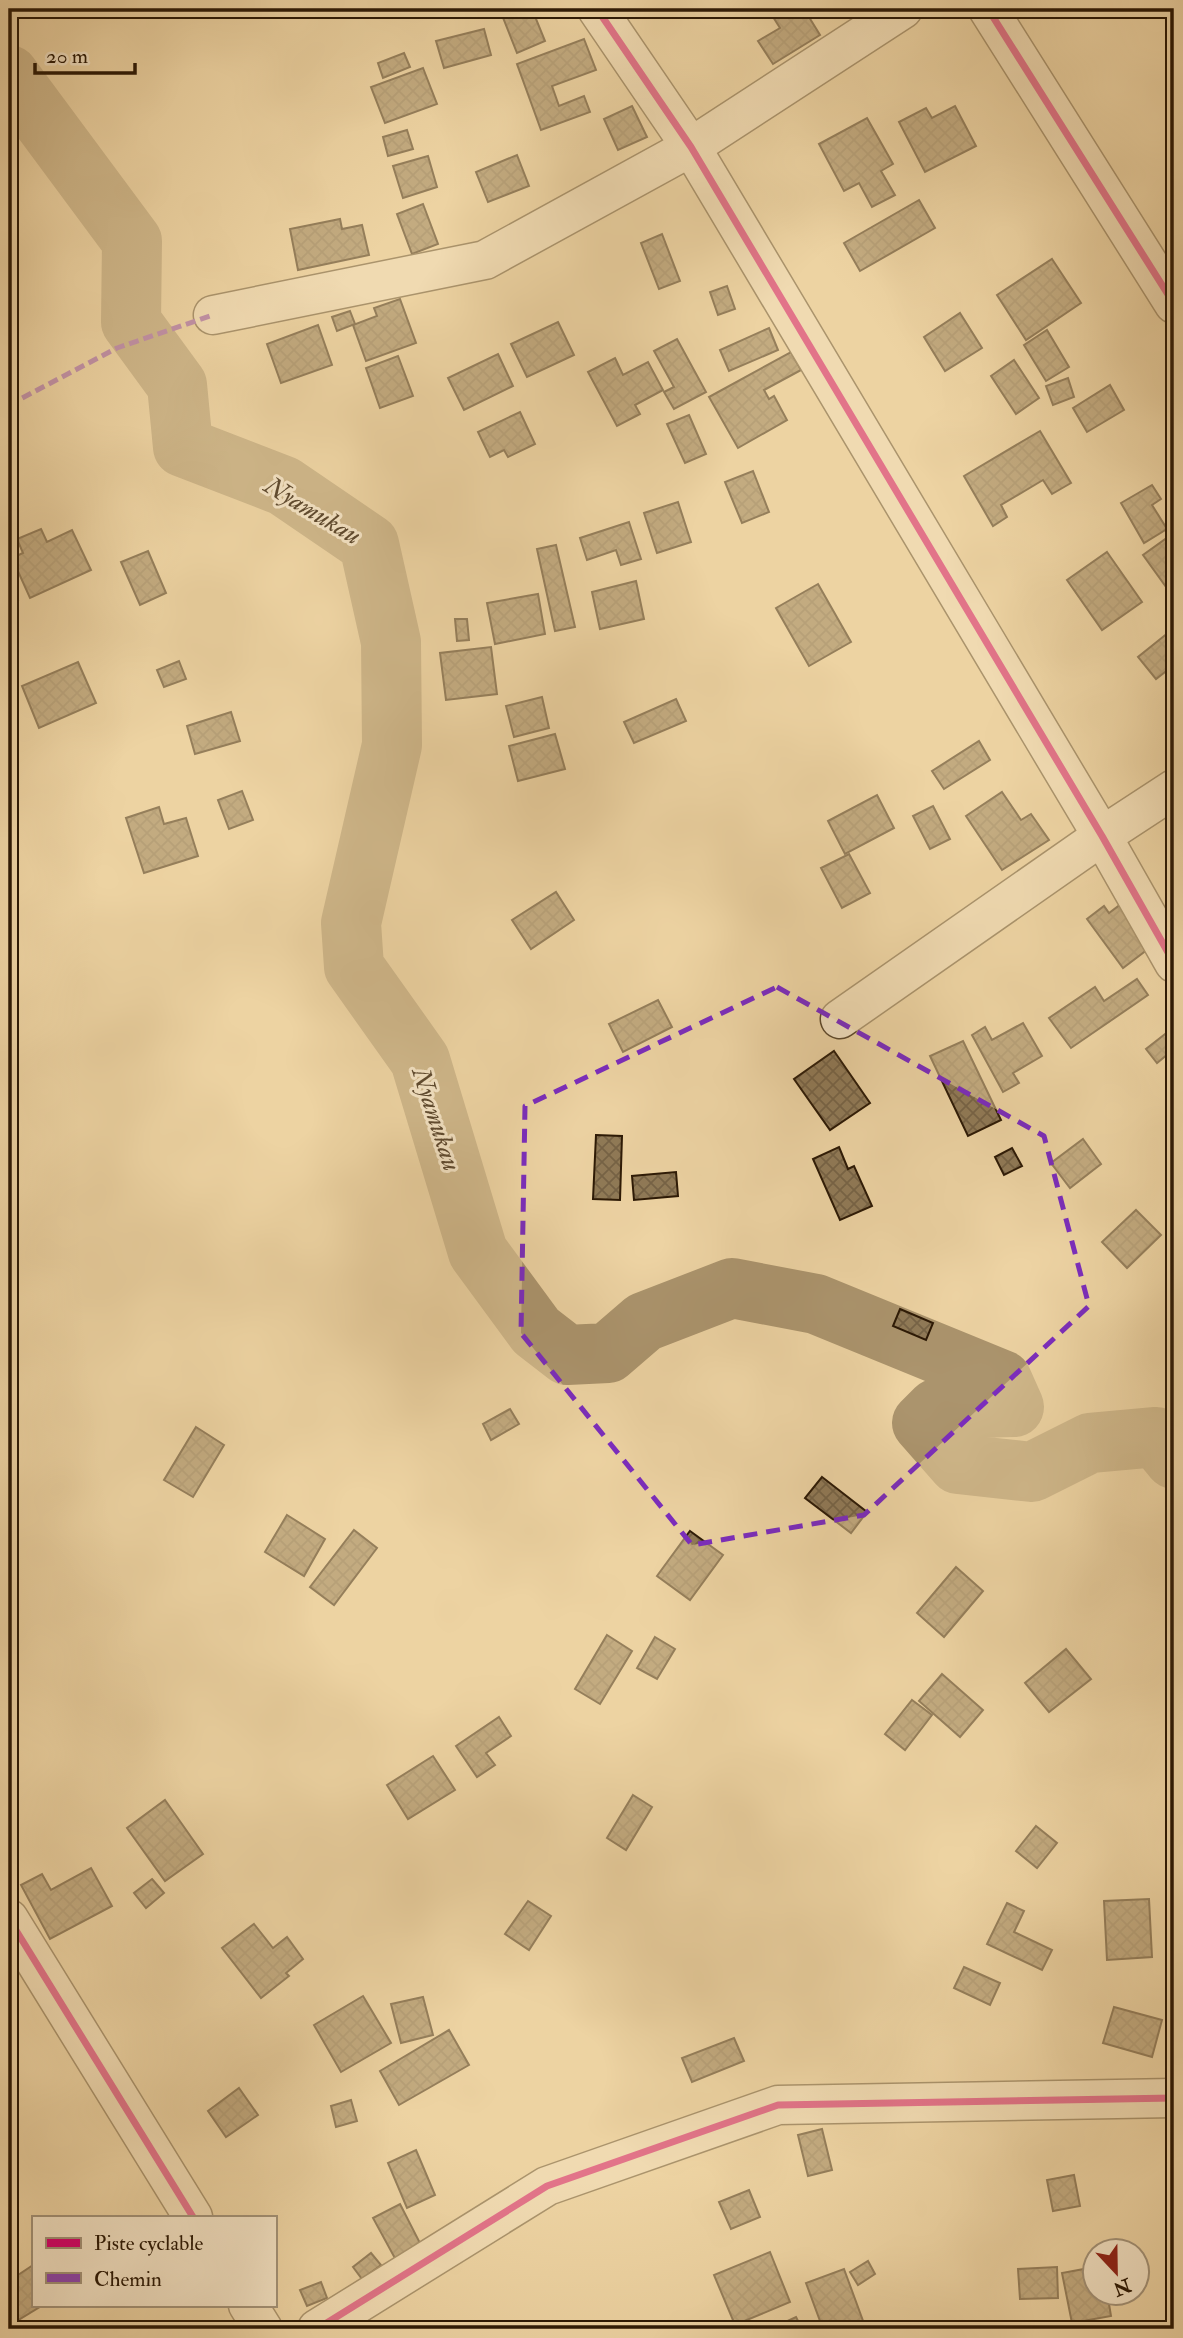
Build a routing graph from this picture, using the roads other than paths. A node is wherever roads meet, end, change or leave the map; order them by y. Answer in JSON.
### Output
{"nodes":[{"id":1,"x":597,"y":9,"type":"edge"},
{"id":2,"x":903,"y":9,"type":"edge"},
{"id":3,"x":988,"y":9,"type":"edge"},
{"id":4,"x":691,"y":147,"type":"junction"},
{"id":5,"x":1174,"y":304,"type":"edge"},
{"id":6,"x":213,"y":315,"type":"dead end"},
{"id":7,"x":1174,"y":789,"type":"edge"},
{"id":8,"x":1102,"y":836,"type":"junction"},
{"id":9,"x":1174,"y":963,"type":"edge"},
{"id":10,"x":840,"y":1019,"type":"dead end"},
{"id":11,"x":9,"y":1919,"type":"edge"},
{"id":12,"x":1174,"y":2098,"type":"edge"},
{"id":13,"x":193,"y":2216,"type":"edge"},
{"id":14,"x":249,"y":2306,"type":"edge"},
{"id":15,"x":263,"y":2329,"type":"edge"},
{"id":16,"x":317,"y":2329,"type":"edge"}],
"edges":[{"from":1,"to":4,"type":"street"},
{"from":2,"to":4,"type":"street"},
{"from":3,"to":5,"type":"street"},
{"from":4,"to":6,"type":"street"},
{"from":4,"to":8,"type":"street"},
{"from":7,"to":8,"type":"street"},
{"from":8,"to":9,"type":"street"},
{"from":8,"to":10,"type":"street"},
{"from":11,"to":13,"type":"street"},
{"from":12,"to":16,"type":"street"},
{"from":14,"to":15,"type":"street"}]}
